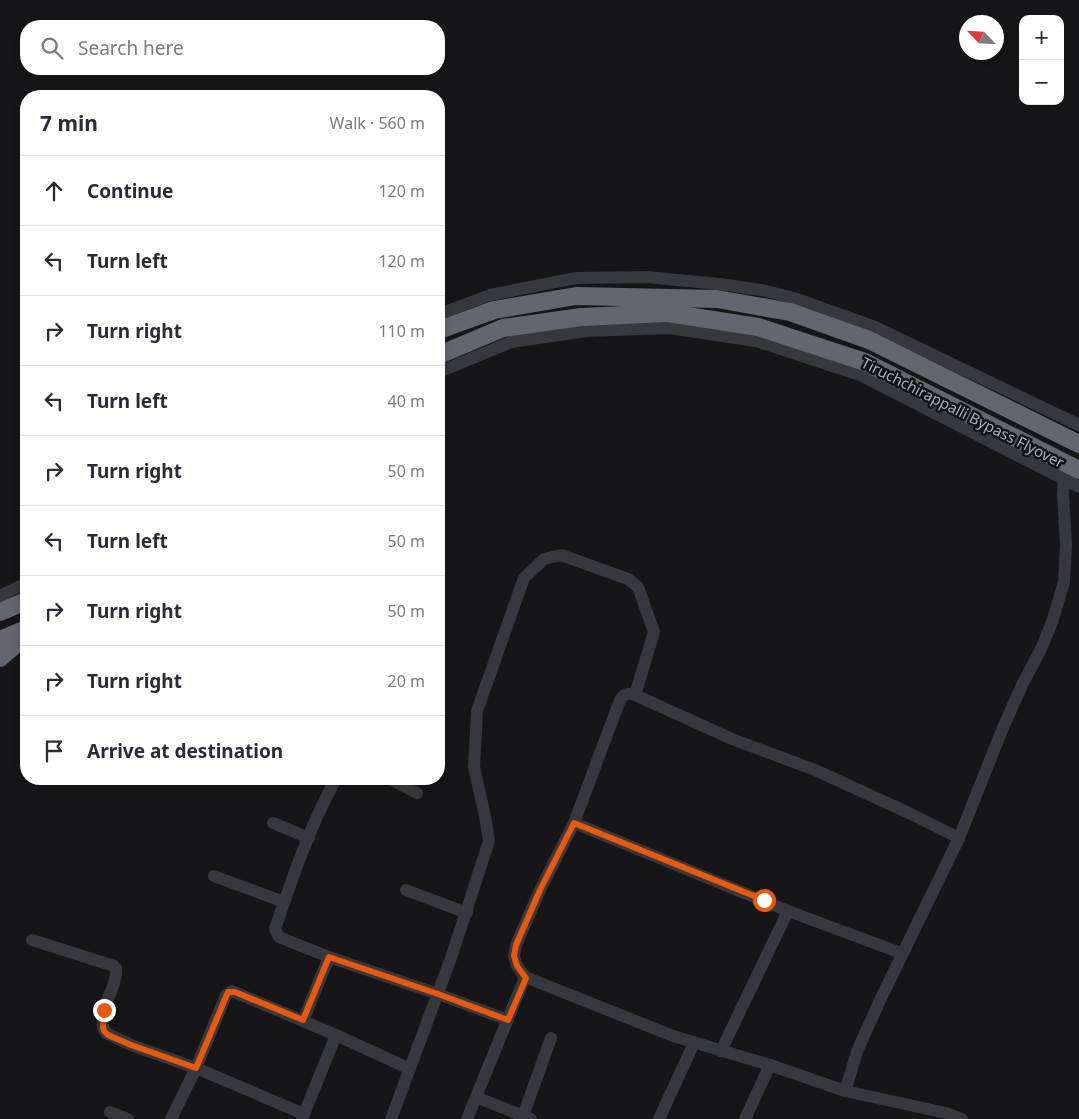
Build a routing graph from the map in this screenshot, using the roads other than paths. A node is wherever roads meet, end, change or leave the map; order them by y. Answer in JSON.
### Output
{"nodes":[{"id":1,"x":445,"y":312,"type":"edge"},
{"id":2,"x":445,"y":328,"type":"edge"},
{"id":3,"x":445,"y":352,"type":"edge"},
{"id":4,"x":445,"y":370,"type":"edge"},
{"id":5,"x":1079,"y":425,"type":"edge"},
{"id":6,"x":1079,"y":444,"type":"edge"},
{"id":7,"x":1079,"y":470,"type":"edge"},
{"id":8,"x":1064,"y":480,"type":"junction"},
{"id":9,"x":1079,"y":488,"type":"edge"},
{"id":10,"x":20,"y":586,"type":"edge"},
{"id":11,"x":0,"y":596,"type":"edge"},
{"id":12,"x":20,"y":604,"type":"edge"},
{"id":13,"x":0,"y":612,"type":"edge"},
{"id":14,"x":20,"y":636,"type":"edge"},
{"id":15,"x":0,"y":640,"type":"edge"},
{"id":16,"x":20,"y":640,"type":"edge"},
{"id":17,"x":0,"y":658,"type":"edge"},
{"id":18,"x":635,"y":695,"type":"junction"},
{"id":19,"x":333,"y":785,"type":"edge"},
{"id":20,"x":402,"y":785,"type":"edge"},
{"id":21,"x":417,"y":793,"type":"dead end"},
{"id":22,"x":273,"y":822,"type":"dead end"},
{"id":23,"x":574,"y":823,"type":"junction"},
{"id":24,"x":309,"y":838,"type":"junction"},
{"id":25,"x":959,"y":838,"type":"junction"},
{"id":26,"x":214,"y":876,"type":"dead end"},
{"id":27,"x":406,"y":890,"type":"dead end"},
{"id":28,"x":284,"y":902,"type":"junction"},
{"id":29,"x":788,"y":911,"type":"junction"},
{"id":30,"x":466,"y":913,"type":"junction"},
{"id":31,"x":32,"y":940,"type":"dead end"},
{"id":32,"x":902,"y":953,"type":"junction"},
{"id":33,"x":329,"y":957,"type":"junction"},
{"id":34,"x":526,"y":978,"type":"junction"},
{"id":35,"x":438,"y":994,"type":"junction"},
{"id":36,"x":303,"y":1020,"type":"junction"},
{"id":37,"x":508,"y":1020,"type":"junction"},
{"id":38,"x":336,"y":1035,"type":"junction"},
{"id":39,"x":551,"y":1038,"type":"dead end"},
{"id":40,"x":694,"y":1043,"type":"junction"},
{"id":41,"x":721,"y":1051,"type":"junction"},
{"id":42,"x":770,"y":1065,"type":"junction"},
{"id":43,"x":196,"y":1068,"type":"junction"},
{"id":44,"x":410,"y":1068,"type":"junction"},
{"id":45,"x":845,"y":1091,"type":"junction"},
{"id":46,"x":476,"y":1097,"type":"junction"},
{"id":47,"x":110,"y":1112,"type":"dead end"},
{"id":48,"x":303,"y":1116,"type":"edge"},
{"id":49,"x":945,"y":1116,"type":"edge"},
{"id":50,"x":527,"y":1117,"type":"edge"},
{"id":51,"x":128,"y":1119,"type":"edge"},
{"id":52,"x":171,"y":1119,"type":"edge"},
{"id":53,"x":391,"y":1119,"type":"edge"},
{"id":54,"x":467,"y":1119,"type":"edge"},
{"id":55,"x":659,"y":1119,"type":"edge"},
{"id":56,"x":745,"y":1119,"type":"edge"},
{"id":57,"x":962,"y":1119,"type":"edge"}],
"edges":[{"from":1,"to":5,"type":"street"},
{"from":2,"to":6,"type":"highway","name":"Tiruchchirappalli Bypass Flyover"},
{"from":3,"to":7,"type":"highway","name":"Tiruchchirappalli Bypass Flyover"},
{"from":4,"to":8,"type":"street"},
{"from":8,"to":9,"type":"street"},
{"from":8,"to":25,"type":"street"},
{"from":10,"to":11,"type":"street"},
{"from":12,"to":13,"type":"highway"},
{"from":14,"to":15,"type":"highway"},
{"from":16,"to":17,"type":"highway"},
{"from":18,"to":23,"type":"street"},
{"from":18,"to":25,"type":"street"},
{"from":18,"to":30,"type":"street"},
{"from":19,"to":24,"type":"street"},
{"from":20,"to":21,"type":"street"},
{"from":22,"to":24,"type":"street"},
{"from":23,"to":29,"type":"street"},
{"from":23,"to":34,"type":"street"},
{"from":24,"to":28,"type":"street"},
{"from":25,"to":32,"type":"street"},
{"from":26,"to":28,"type":"street"},
{"from":27,"to":30,"type":"street"},
{"from":28,"to":33,"type":"street"},
{"from":29,"to":32,"type":"street"},
{"from":29,"to":41,"type":"street"},
{"from":30,"to":35,"type":"street"},
{"from":31,"to":43,"type":"street"},
{"from":32,"to":45,"type":"street"},
{"from":33,"to":35,"type":"street"},
{"from":33,"to":36,"type":"street"},
{"from":34,"to":37,"type":"street"},
{"from":34,"to":40,"type":"street"},
{"from":35,"to":37,"type":"street"},
{"from":35,"to":44,"type":"street"},
{"from":36,"to":38,"type":"street"},
{"from":36,"to":43,"type":"street"},
{"from":37,"to":46,"type":"street"},
{"from":38,"to":44,"type":"street"},
{"from":38,"to":48,"type":"street"},
{"from":39,"to":50,"type":"street"},
{"from":40,"to":41,"type":"street"},
{"from":40,"to":55,"type":"street"},
{"from":41,"to":42,"type":"street"},
{"from":42,"to":45,"type":"street"},
{"from":42,"to":56,"type":"street"},
{"from":43,"to":48,"type":"street"},
{"from":43,"to":52,"type":"street"},
{"from":44,"to":53,"type":"street"},
{"from":45,"to":49,"type":"street"},
{"from":46,"to":50,"type":"street"},
{"from":46,"to":54,"type":"street"},
{"from":47,"to":51,"type":"street"},
{"from":49,"to":57,"type":"street"}]}
